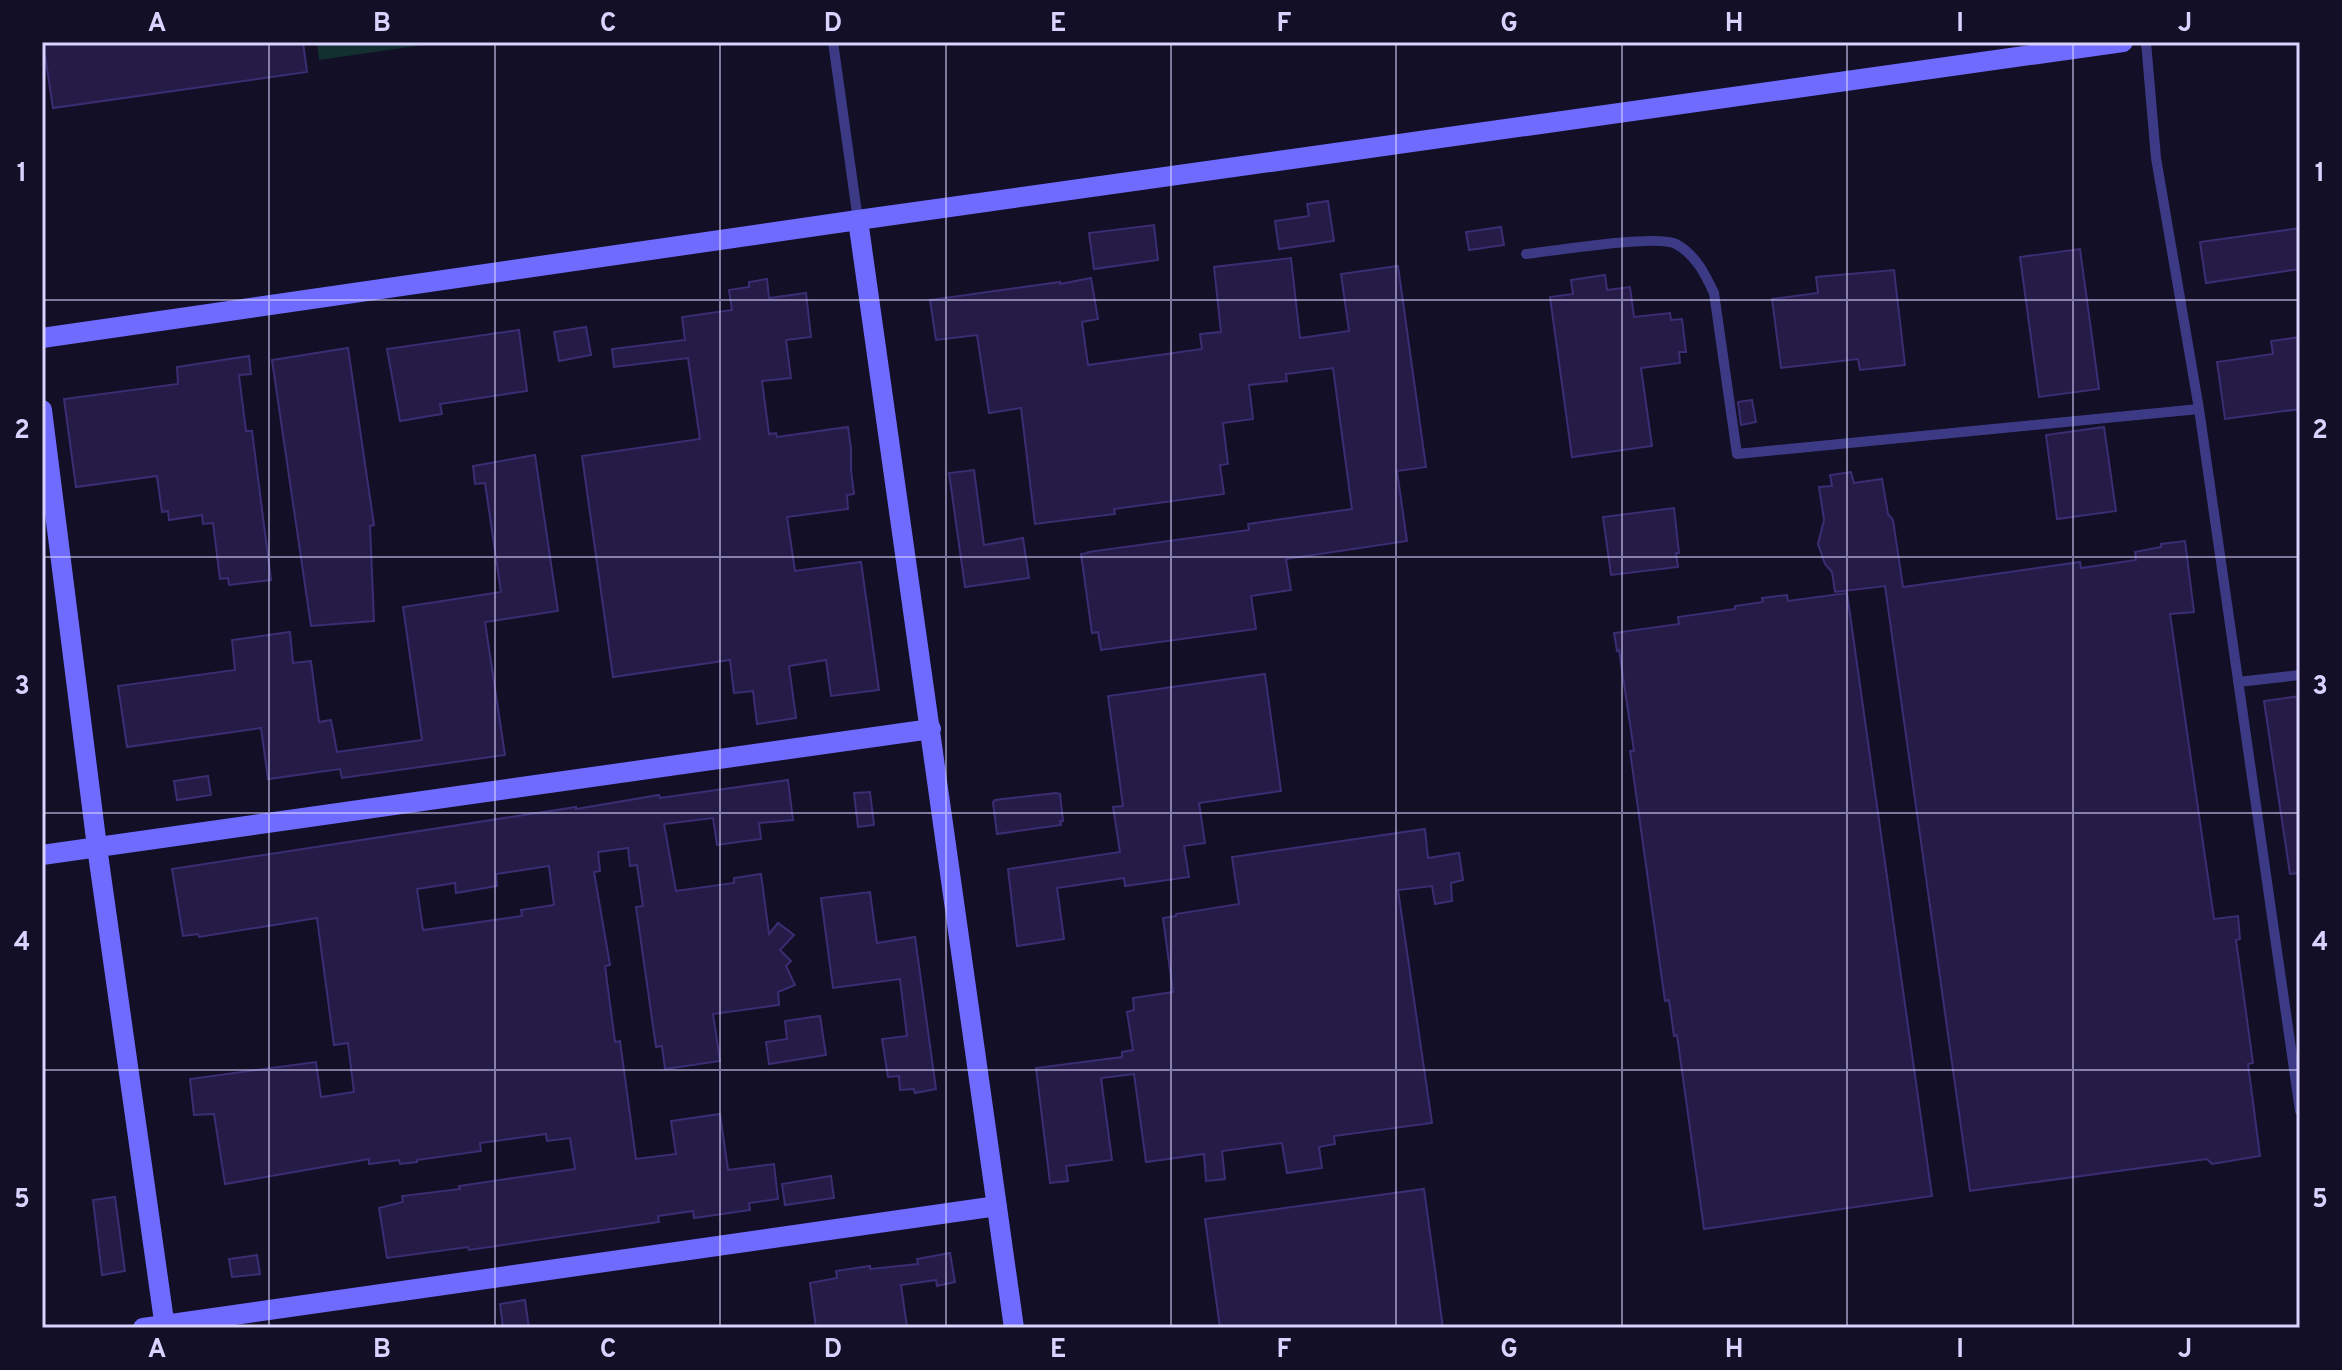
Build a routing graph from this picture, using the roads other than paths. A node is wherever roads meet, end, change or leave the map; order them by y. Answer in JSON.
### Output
{"nodes":[{"id":1,"x":833,"y":42,"type":"edge"},
{"id":2,"x":2123,"y":42,"type":"edge"},
{"id":3,"x":2146,"y":42,"type":"edge"},
{"id":4,"x":858,"y":220,"type":"junction"},
{"id":5,"x":1526,"y":254,"type":"dead end"},
{"id":6,"x":42,"y":338,"type":"edge"},
{"id":7,"x":2199,"y":409,"type":"junction"},
{"id":8,"x":42,"y":410,"type":"edge"},
{"id":9,"x":2300,"y":675,"type":"edge"},
{"id":10,"x":2238,"y":682,"type":"junction"},
{"id":11,"x":931,"y":729,"type":"junction"},
{"id":12,"x":97,"y":847,"type":"junction"},
{"id":13,"x":42,"y":855,"type":"edge"},
{"id":14,"x":2300,"y":1111,"type":"edge"},
{"id":15,"x":997,"y":1206,"type":"junction"},
{"id":16,"x":165,"y":1326,"type":"edge"},
{"id":17,"x":143,"y":1328,"type":"edge"},
{"id":18,"x":1014,"y":1328,"type":"edge"}],
"edges":[{"from":1,"to":4,"type":"lane"},
{"from":2,"to":4,"type":"street"},
{"from":3,"to":7,"type":"lane"},
{"from":4,"to":6,"type":"street"},
{"from":4,"to":11,"type":"street"},
{"from":5,"to":7,"type":"lane"},
{"from":7,"to":10,"type":"lane"},
{"from":8,"to":12,"type":"street"},
{"from":9,"to":10,"type":"lane"},
{"from":10,"to":14,"type":"lane"},
{"from":11,"to":12,"type":"street"},
{"from":11,"to":15,"type":"street"},
{"from":12,"to":13,"type":"street"},
{"from":12,"to":16,"type":"street"},
{"from":15,"to":16,"type":"street"},
{"from":15,"to":18,"type":"street"},
{"from":16,"to":17,"type":"street"}]}
